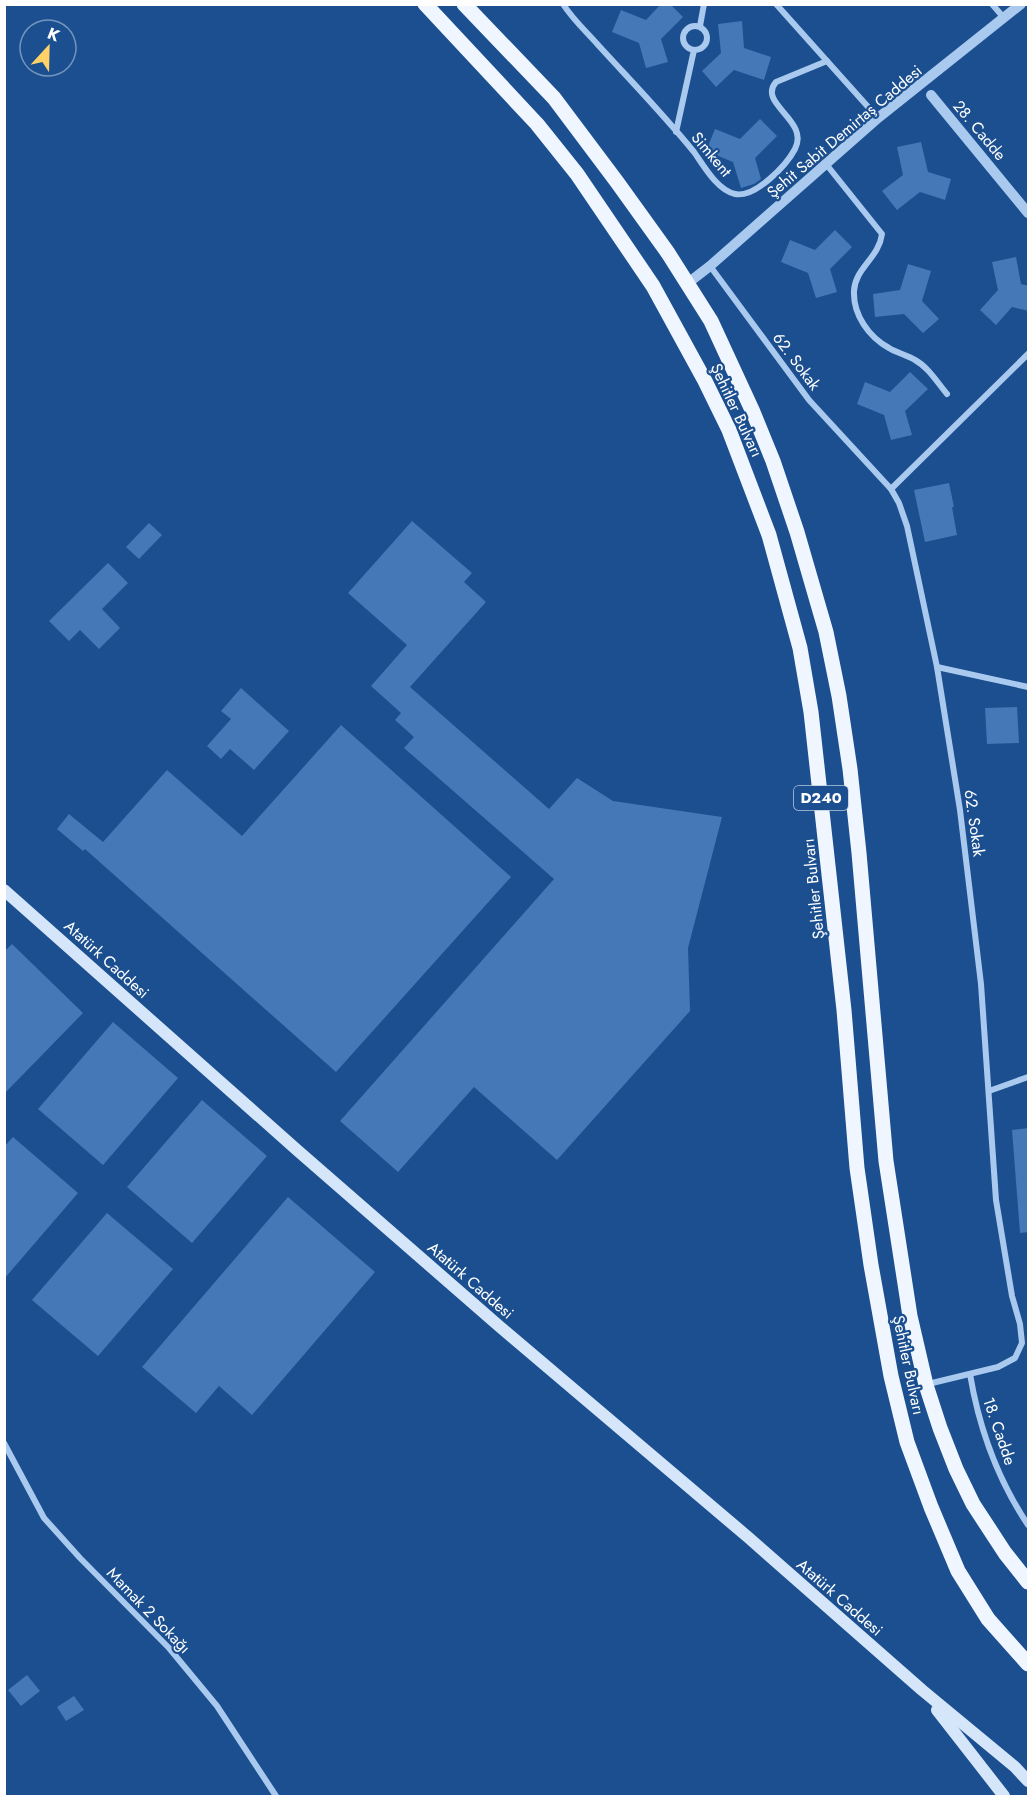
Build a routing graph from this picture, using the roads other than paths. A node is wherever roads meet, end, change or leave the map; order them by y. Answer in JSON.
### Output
{"nodes":[{"id":1,"x":425,"y":4,"type":"edge"},
{"id":2,"x":464,"y":4,"type":"edge"},
{"id":3,"x":563,"y":4,"type":"edge"},
{"id":4,"x":704,"y":4,"type":"edge"},
{"id":5,"x":776,"y":4,"type":"edge"},
{"id":6,"x":992,"y":4,"type":"edge"},
{"id":7,"x":1022,"y":4,"type":"edge"},
{"id":8,"x":1004,"y":18,"type":"junction"},
{"id":9,"x":700,"y":26,"type":"junction"},
{"id":10,"x":694,"y":50,"type":"junction"},
{"id":11,"x":826,"y":62,"type":"junction"},
{"id":12,"x":931,"y":95,"type":"dead end"},
{"id":13,"x":878,"y":118,"type":"junction"},
{"id":14,"x":676,"y":132,"type":"junction"},
{"id":15,"x":826,"y":164,"type":"junction"},
{"id":16,"x":1029,"y":213,"type":"edge"},
{"id":17,"x":710,"y":266,"type":"junction"},
{"id":18,"x":687,"y":283,"type":"junction"},
{"id":19,"x":1029,"y":354,"type":"edge"},
{"id":20,"x":947,"y":394,"type":"dead end"},
{"id":21,"x":891,"y":489,"type":"junction"},
{"id":22,"x":937,"y":667,"type":"junction"},
{"id":23,"x":1029,"y":687,"type":"edge"},
{"id":24,"x":4,"y":890,"type":"edge"},
{"id":25,"x":1029,"y":1077,"type":"edge"},
{"id":26,"x":989,"y":1090,"type":"junction"},
{"id":27,"x":970,"y":1374,"type":"junction"},
{"id":28,"x":926,"y":1385,"type":"junction"},
{"id":29,"x":4,"y":1443,"type":"edge"},
{"id":30,"x":1029,"y":1525,"type":"edge"},
{"id":31,"x":1029,"y":1582,"type":"edge"},
{"id":32,"x":1029,"y":1664,"type":"edge"},
{"id":33,"x":921,"y":1690,"type":"junction"},
{"id":34,"x":1029,"y":1781,"type":"edge"},
{"id":35,"x":276,"y":1797,"type":"edge"},
{"id":36,"x":1004,"y":1797,"type":"edge"}],
"edges":[{"from":1,"to":32,"type":"main road","name":"Şehitler Bulvarı","number":"D240"},
{"from":2,"to":18,"type":"main road","name":"Şehitler Bulvarı","number":"D240"},
{"from":3,"to":14,"type":"street","name":"Simkent"},
{"from":4,"to":9,"type":"street","name":"Simkent"},
{"from":5,"to":11,"type":"street"},
{"from":6,"to":8,"type":"street"},
{"from":7,"to":8,"type":"street","name":"Şehit Sabit Demirtaş Caddesi"},
{"from":8,"to":13,"type":"street","name":"Şehit Sabit Demirtaş Caddesi"},
{"from":9,"to":10,"type":"street","name":"Simkent"},
{"from":9,"to":10,"type":"street","name":"Simkent"},
{"from":10,"to":14,"type":"street","name":"Simkent"},
{"from":11,"to":13,"type":"street"},
{"from":11,"to":14,"type":"street","name":"Simkent"},
{"from":12,"to":16,"type":"street","name":"28. Cadde"},
{"from":13,"to":15,"type":"street","name":"Şehit Sabit Demirtaş Caddesi"},
{"from":15,"to":17,"type":"street","name":"Şehit Sabit Demirtaş Caddesi"},
{"from":15,"to":20,"type":"street"},
{"from":17,"to":18,"type":"street","name":"Şehit Sabit Demirtaş Caddesi"},
{"from":17,"to":21,"type":"street","name":"62. Sokak"},
{"from":18,"to":28,"type":"main road","name":"Şehitler Bulvarı","number":"D240"},
{"from":19,"to":21,"type":"street"},
{"from":21,"to":22,"type":"street","name":"62. Sokak"},
{"from":22,"to":23,"type":"street"},
{"from":22,"to":26,"type":"street","name":"62. Sokak"},
{"from":24,"to":33,"type":"main road","name":"Atatürk Caddesi"},
{"from":25,"to":26,"type":"street"},
{"from":26,"to":27,"type":"street","name":"62. Sokak"},
{"from":27,"to":28,"type":"street","name":"62. Sokak"},
{"from":27,"to":30,"type":"street","name":"18. Cadde"},
{"from":28,"to":31,"type":"main road","name":"Şehitler Bulvarı","number":"D240"},
{"from":29,"to":35,"type":"street","name":"Mamak 2 Sokağı"},
{"from":33,"to":34,"type":"main road","name":"Atatürk Caddesi"},
{"from":33,"to":36,"type":"main road","name":"Atatürk Caddesi"}]}
